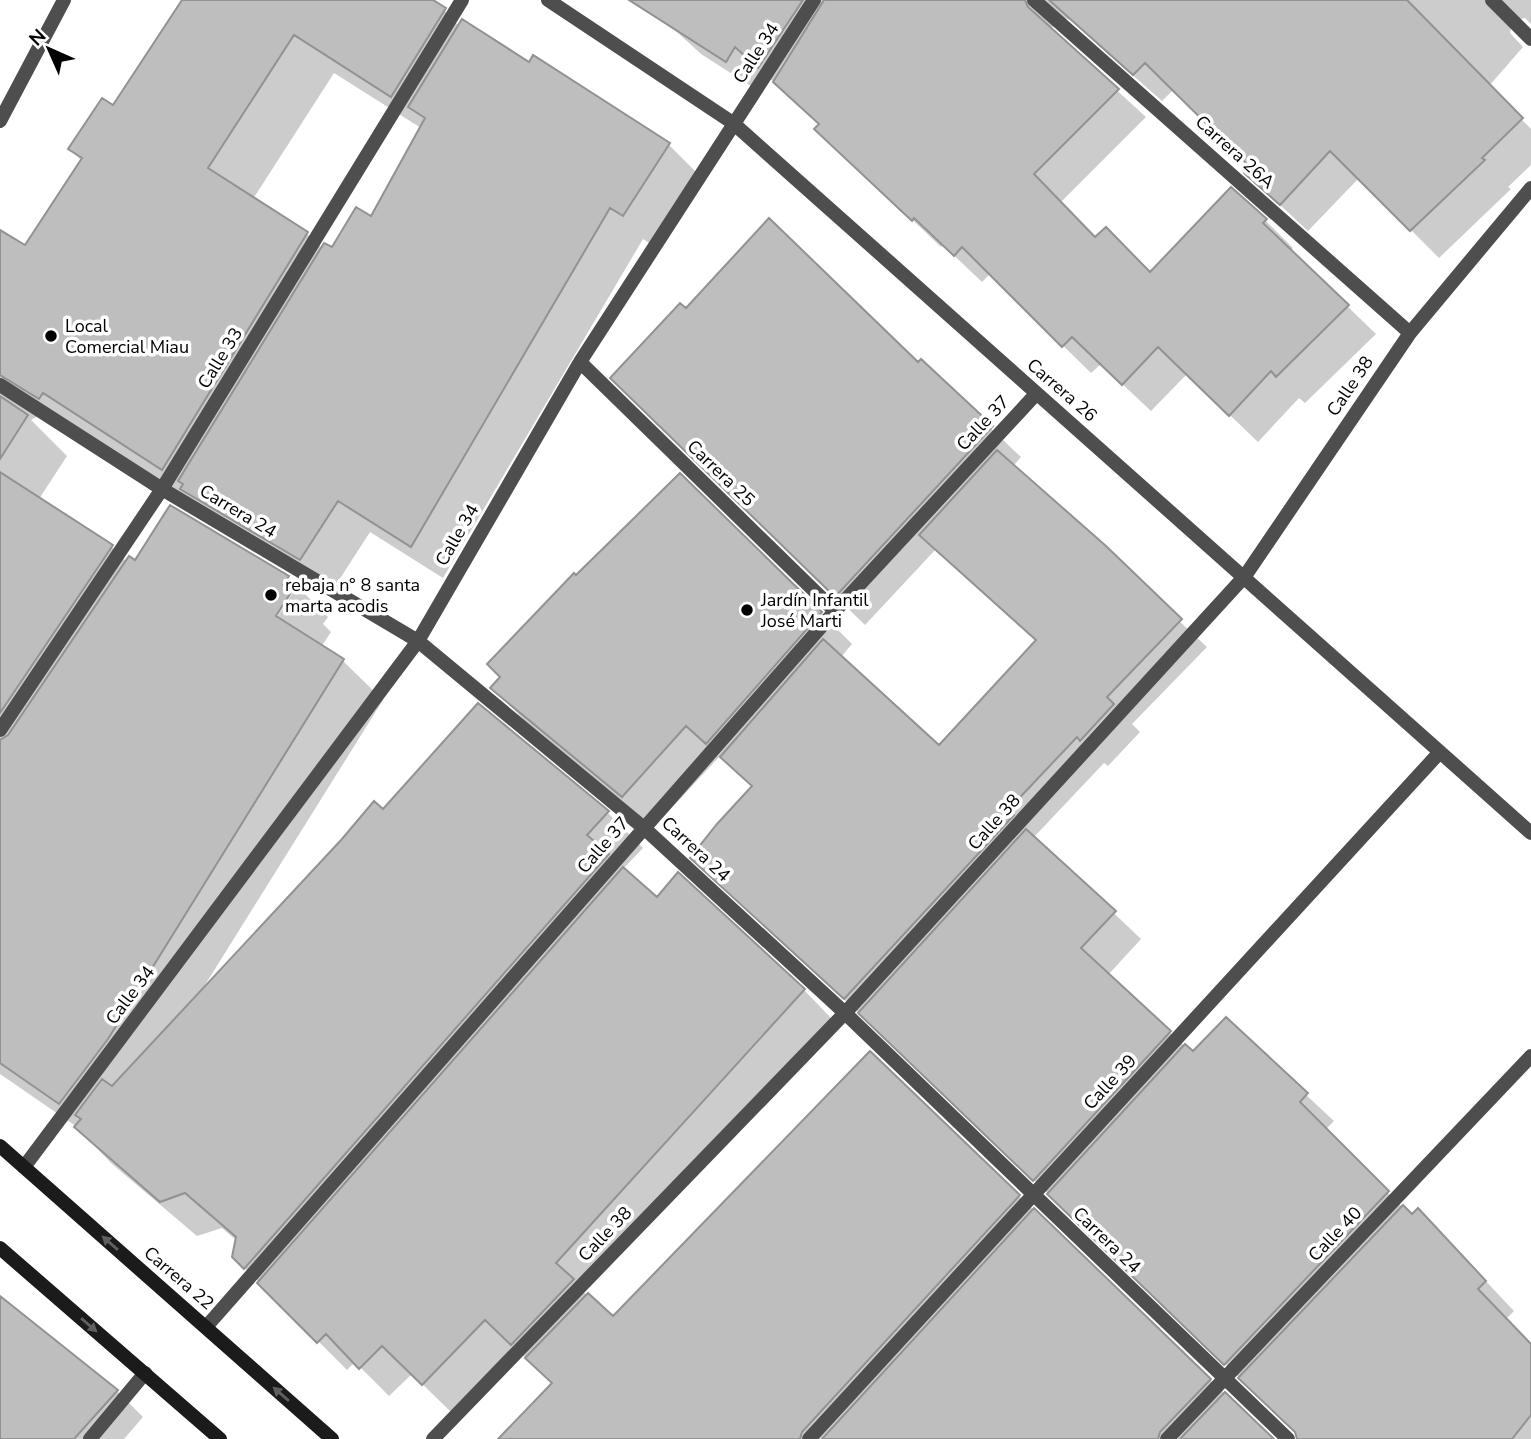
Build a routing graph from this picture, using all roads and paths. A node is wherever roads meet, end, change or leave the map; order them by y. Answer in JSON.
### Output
{"nodes":[{"id":1,"x":64,"y":0,"type":"edge"},
{"id":2,"x":462,"y":0,"type":"edge"},
{"id":3,"x":548,"y":0,"type":"edge"},
{"id":4,"x":814,"y":0,"type":"edge"},
{"id":5,"x":1034,"y":0,"type":"edge"},
{"id":6,"x":1492,"y":0,"type":"edge"},
{"id":7,"x":1531,"y":39,"type":"edge"},
{"id":8,"x":0,"y":121,"type":"edge"},
{"id":9,"x":733,"y":123,"type":"junction"},
{"id":10,"x":1531,"y":188,"type":"edge"},
{"id":11,"x":1410,"y":333,"type":"junction"},
{"id":12,"x":580,"y":362,"type":"junction"},
{"id":13,"x":0,"y":385,"type":"edge"},
{"id":14,"x":1036,"y":394,"type":"junction"},
{"id":15,"x":162,"y":489,"type":"junction"},
{"id":16,"x":1245,"y":576,"type":"junction"},
{"id":17,"x":835,"y":611,"type":"junction"},
{"id":18,"x":418,"y":641,"type":"junction"},
{"id":19,"x":0,"y":730,"type":"edge"},
{"id":20,"x":1440,"y":752,"type":"junction"},
{"id":21,"x":644,"y":828,"type":"junction"},
{"id":22,"x":1531,"y":833,"type":"edge"},
{"id":23,"x":845,"y":1013,"type":"junction"},
{"id":24,"x":1531,"y":1056,"type":"edge"},
{"id":25,"x":0,"y":1146,"type":"edge"},
{"id":26,"x":24,"y":1167,"type":"junction"},
{"id":27,"x":1033,"y":1195,"type":"junction"},
{"id":28,"x":0,"y":1248,"type":"edge"},
{"id":29,"x":205,"y":1327,"type":"junction"},
{"id":30,"x":145,"y":1373,"type":"junction"},
{"id":31,"x":1224,"y":1378,"type":"junction"},
{"id":32,"x":90,"y":1439,"type":"edge"},
{"id":33,"x":220,"y":1439,"type":"edge"},
{"id":34,"x":332,"y":1439,"type":"edge"},
{"id":35,"x":433,"y":1439,"type":"edge"},
{"id":36,"x":809,"y":1439,"type":"edge"},
{"id":37,"x":1167,"y":1439,"type":"edge"},
{"id":38,"x":1289,"y":1439,"type":"edge"}],
"edges":[{"from":1,"to":8,"type":"street"},
{"from":2,"to":15,"type":"street","name":"Calle 33"},
{"from":3,"to":9,"type":"street","name":"Carrera 26"},
{"from":4,"to":9,"type":"street","name":"Calle 34"},
{"from":5,"to":11,"type":"street","name":"Carrera 26A"},
{"from":6,"to":7,"type":"street"},
{"from":9,"to":12,"type":"street","name":"Calle 34"},
{"from":9,"to":14,"type":"street","name":"Carrera 26"},
{"from":10,"to":11,"type":"street","name":"Calle 38"},
{"from":11,"to":16,"type":"street","name":"Calle 38"},
{"from":12,"to":17,"type":"street","name":"Carrera 25"},
{"from":12,"to":18,"type":"street","name":"Calle 34"},
{"from":13,"to":15,"type":"street","name":"Carrera 24"},
{"from":14,"to":16,"type":"street","name":"Carrera 26"},
{"from":14,"to":17,"type":"street","name":"Calle 37"},
{"from":15,"to":18,"type":"street","name":"Carrera 24"},
{"from":15,"to":19,"type":"street","name":"Calle 33"},
{"from":16,"to":20,"type":"street","name":"Carrera 26"},
{"from":16,"to":23,"type":"street","name":"Calle 38"},
{"from":17,"to":21,"type":"street","name":"Calle 37"},
{"from":18,"to":21,"type":"street","name":"Carrera 24"},
{"from":18,"to":26,"type":"street","name":"Calle 34"},
{"from":20,"to":22,"type":"street","name":"Carrera 26"},
{"from":20,"to":27,"type":"street","name":"Calle 39"},
{"from":21,"to":23,"type":"street","name":"Carrera 24"},
{"from":21,"to":29,"type":"street","name":"Calle 37"},
{"from":23,"to":27,"type":"street","name":"Carrera 24"},
{"from":23,"to":35,"type":"street","name":"Calle 38"},
{"from":24,"to":31,"type":"street","name":"Calle 40"},
{"from":25,"to":26,"type":"street","name":"Carrera 22"},
{"from":29,"to":26,"type":"street","name":"Carrera 22","one_way":true},
{"from":27,"to":31,"type":"street","name":"Carrera 24"},
{"from":27,"to":36,"type":"street","name":"Calle 39"},
{"from":28,"to":30,"type":"street","one_way":true},
{"from":34,"to":29,"type":"street","name":"Carrera 22","one_way":true},
{"from":30,"to":32,"type":"street"},
{"from":30,"to":33,"type":"street"},
{"from":31,"to":37,"type":"street","name":"Calle 40"},
{"from":31,"to":38,"type":"street","name":"Carrera 24"}]}
